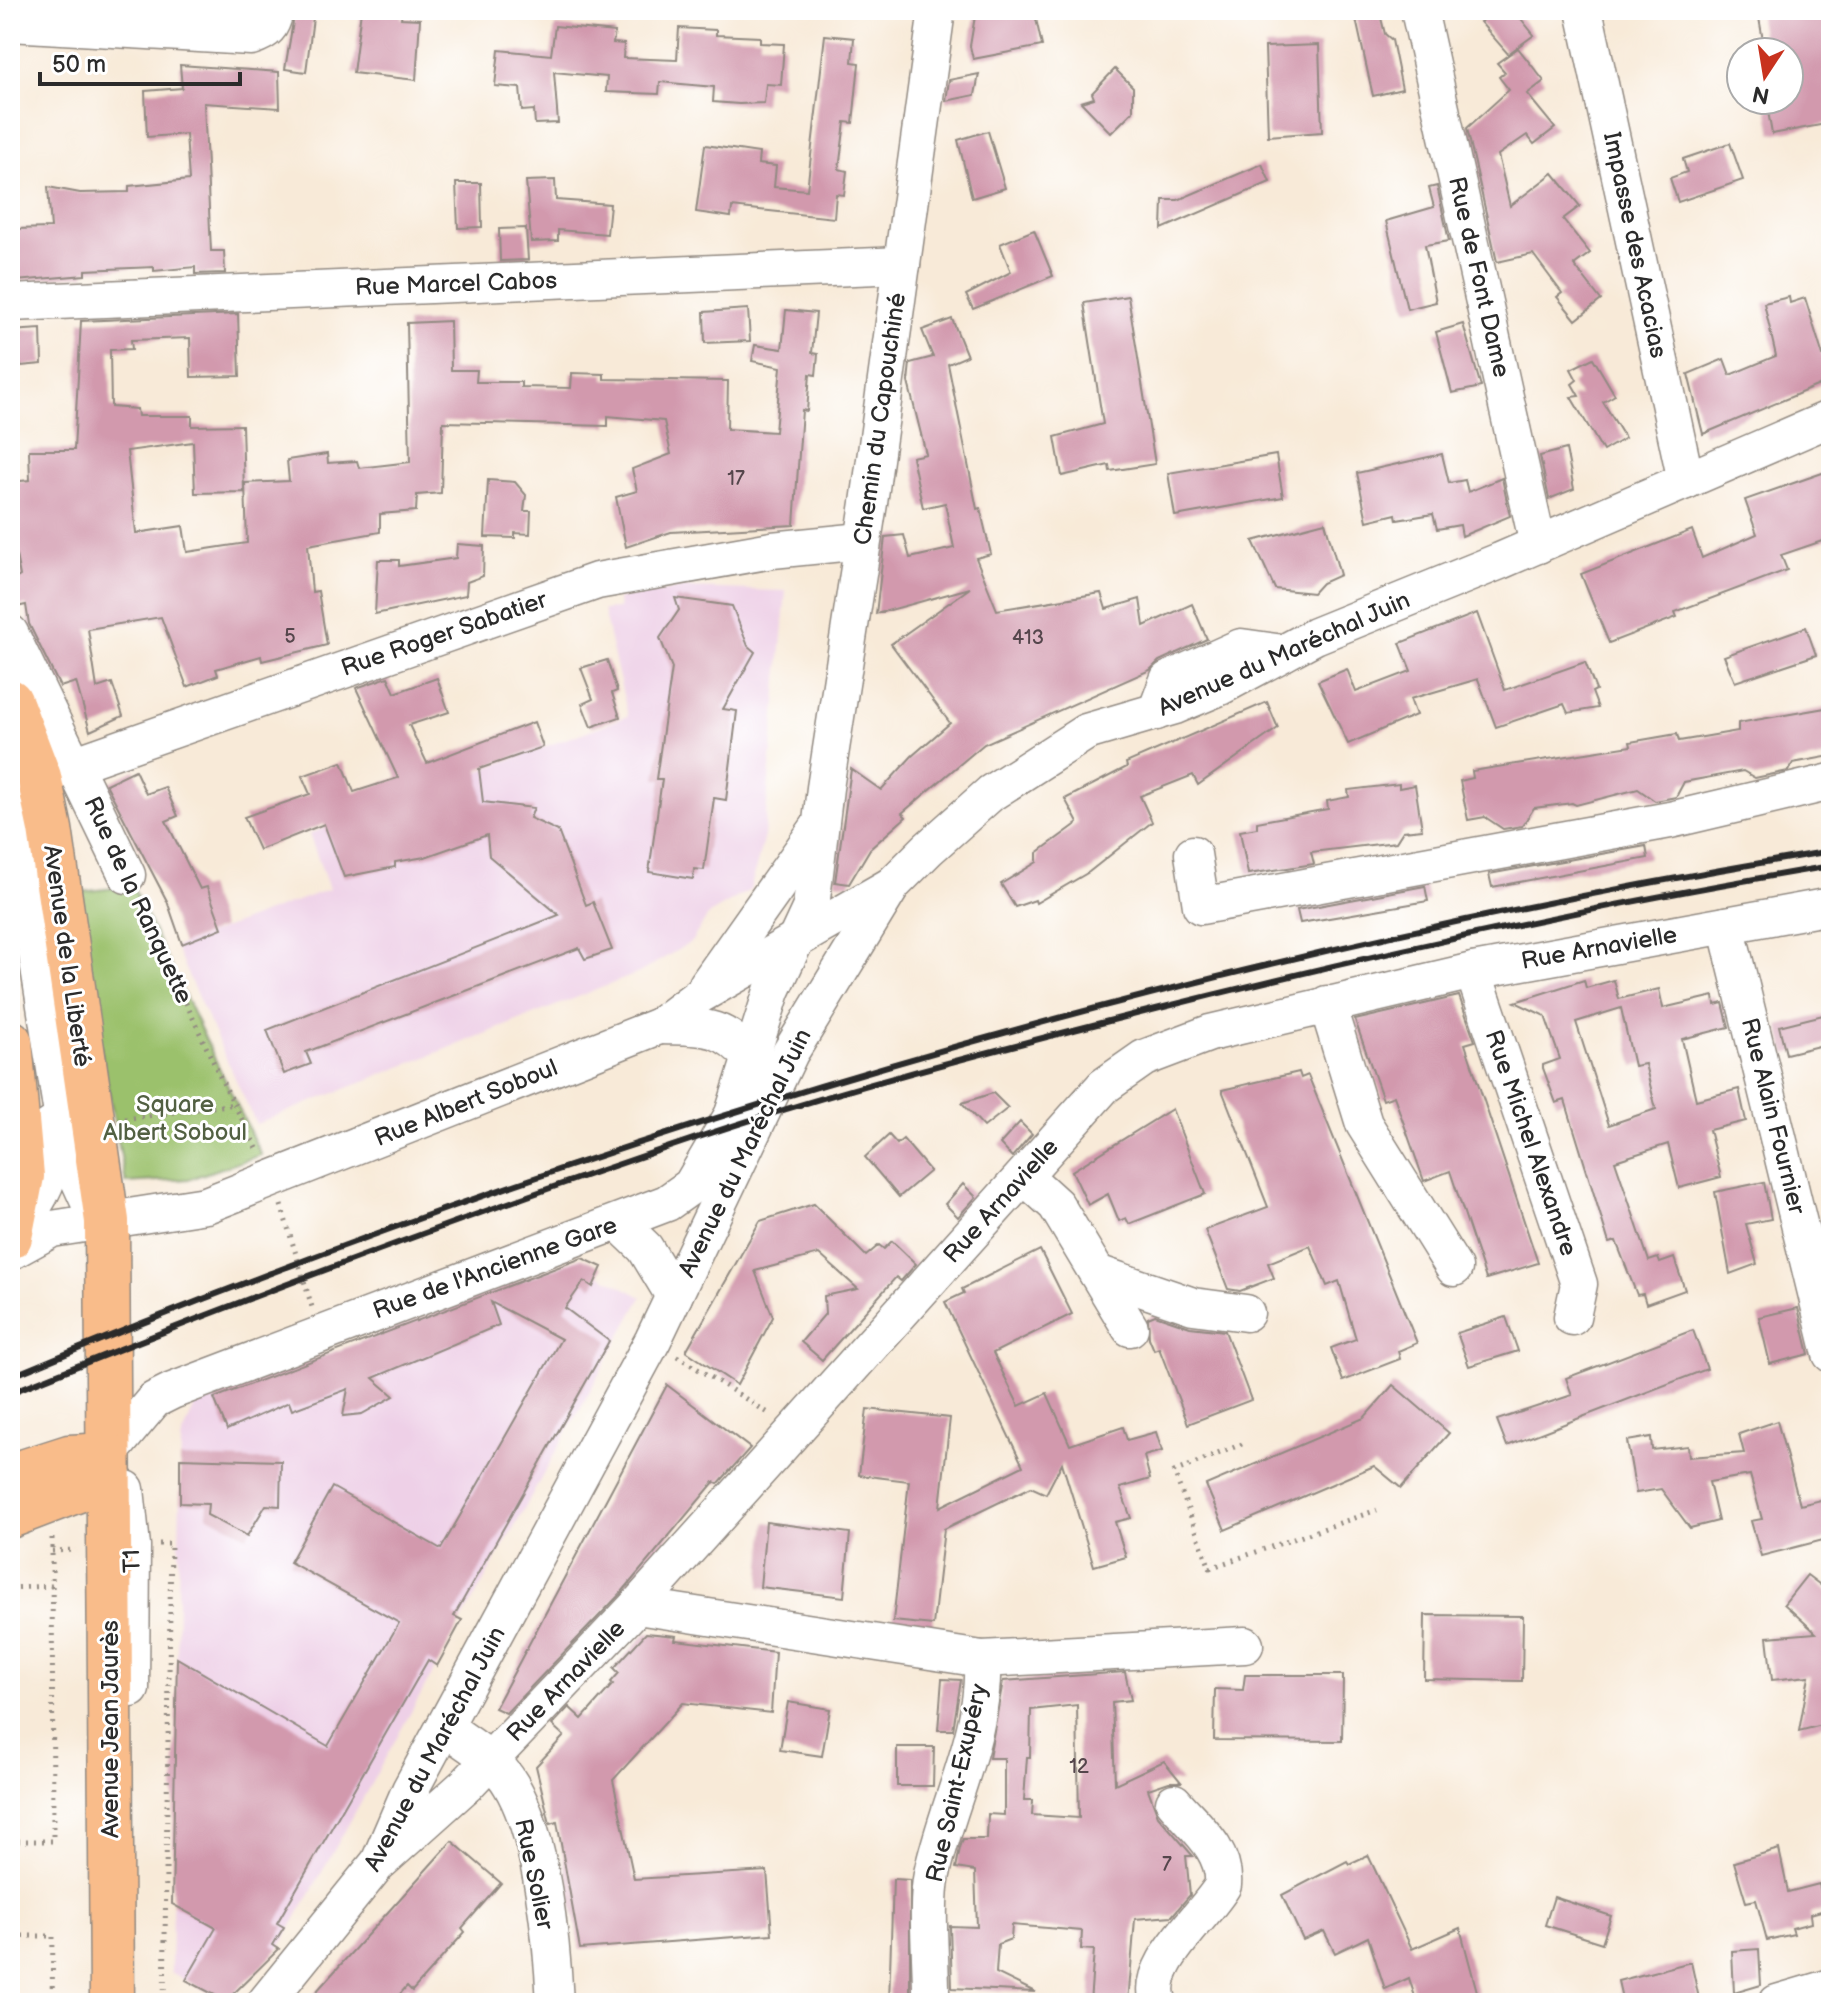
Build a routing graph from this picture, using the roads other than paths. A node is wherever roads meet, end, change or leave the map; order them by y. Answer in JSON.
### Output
{"nodes":[{"id":1,"x":275,"y":10,"type":"edge"},
{"id":2,"x":937,"y":10,"type":"edge"},
{"id":3,"x":1419,"y":10,"type":"edge"},
{"id":4,"x":1584,"y":10,"type":"edge"},
{"id":5,"x":10,"y":23,"type":"edge"},
{"id":6,"x":902,"y":265,"type":"junction"},
{"id":7,"x":10,"y":303,"type":"edge"},
{"id":8,"x":1831,"y":418,"type":"edge"},
{"id":9,"x":1686,"y":481,"type":"junction"},
{"id":10,"x":862,"y":541,"type":"junction"},
{"id":11,"x":1538,"y":545,"type":"junction"},
{"id":12,"x":10,"y":633,"type":"edge"},
{"id":13,"x":10,"y":701,"type":"edge"},
{"id":14,"x":41,"y":775,"type":"edge"},
{"id":15,"x":1831,"y":782,"type":"edge"},
{"id":16,"x":819,"y":827,"type":"junction"},
{"id":17,"x":10,"y":848,"type":"edge"},
{"id":18,"x":1193,"y":854,"type":"dead end"},
{"id":19,"x":127,"y":875,"type":"road end"},
{"id":20,"x":893,"y":884,"type":"junction"},
{"id":21,"x":1831,"y":906,"type":"edge"},
{"id":22,"x":1726,"y":925,"type":"junction"},
{"id":23,"x":783,"y":955,"type":"junction"},
{"id":24,"x":1473,"y":971,"type":"junction"},
{"id":25,"x":700,"y":995,"type":"junction"},
{"id":26,"x":1327,"y":1004,"type":"junction"},
{"id":27,"x":820,"y":1005,"type":"junction"},
{"id":28,"x":659,"y":1026,"type":"junction"},
{"id":29,"x":10,"y":1042,"type":"edge"},
{"id":30,"x":751,"y":1058,"type":"junction"},
{"id":31,"x":734,"y":1111,"type":"junction"},
{"id":32,"x":1024,"y":1176,"type":"junction"},
{"id":33,"x":619,"y":1223,"type":"junction"},
{"id":34,"x":104,"y":1233,"type":"junction"},
{"id":35,"x":10,"y":1237,"type":"edge"},
{"id":36,"x":10,"y":1245,"type":"edge"},
{"id":37,"x":10,"y":1252,"type":"edge"},
{"id":38,"x":1454,"y":1268,"type":"dead end"},
{"id":39,"x":1097,"y":1273,"type":"junction"},
{"id":40,"x":674,"y":1296,"type":"junction"},
{"id":41,"x":1246,"y":1313,"type":"dead end"},
{"id":42,"x":1572,"y":1317,"type":"dead end"},
{"id":43,"x":1130,"y":1328,"type":"dead end"},
{"id":44,"x":1831,"y":1354,"type":"edge"},
{"id":45,"x":112,"y":1436,"type":"junction"},
{"id":46,"x":10,"y":1476,"type":"edge"},
{"id":47,"x":10,"y":1516,"type":"edge"},
{"id":48,"x":637,"y":1606,"type":"junction"},
{"id":49,"x":1245,"y":1645,"type":"dead end"},
{"id":50,"x":982,"y":1659,"type":"junction"},
{"id":51,"x":446,"y":1728,"type":"junction"},
{"id":52,"x":491,"y":1759,"type":"junction"},
{"id":53,"x":1174,"y":1802,"type":"dead end"},
{"id":54,"x":379,"y":1862,"type":"junction"},
{"id":55,"x":1831,"y":1987,"type":"edge"},
{"id":56,"x":113,"y":2003,"type":"edge"},
{"id":57,"x":133,"y":2003,"type":"edge"},
{"id":58,"x":265,"y":2003,"type":"edge"},
{"id":59,"x":555,"y":2003,"type":"edge"},
{"id":60,"x":931,"y":2003,"type":"edge"},
{"id":61,"x":1159,"y":2003,"type":"edge"},
{"id":62,"x":1777,"y":2003,"type":"edge"}],
"edges":[{"from":1,"to":5,"type":"street"},
{"from":2,"to":6,"type":"street","name":"Chemin du Capouchiné"},
{"from":3,"to":11,"type":"street","name":"Rue de Font Dame"},
{"from":4,"to":9,"type":"street","name":"Impasse des Acacias"},
{"from":6,"to":7,"type":"street","name":"Rue Marcel Cabos"},
{"from":6,"to":10,"type":"street","name":"Chemin du Capouchiné"},
{"from":8,"to":9,"type":"street","name":"Avenue du Maréchal Juin"},
{"from":9,"to":11,"type":"street","name":"Avenue du Maréchal Juin"},
{"from":10,"to":14,"type":"street","name":"Rue Roger Sabatier"},
{"from":10,"to":16,"type":"street","name":"Chemin du Capouchiné"},
{"from":11,"to":20,"type":"street","name":"Avenue du Maréchal Juin"},
{"from":12,"to":14,"type":"street","name":"Rue de la Ranquette"},
{"from":13,"to":14,"type":"main road","name":"Avenue de la Liberté"},
{"from":14,"to":19,"type":"street","name":"Rue de la Ranquette"},
{"from":14,"to":34,"type":"main road","name":"Avenue de la Liberté"},
{"from":15,"to":18,"type":"street"},
{"from":16,"to":23,"type":"street","name":"Chemin du Capouchiné"},
{"from":16,"to":25,"type":"street"},
{"from":17,"to":36,"type":"street"},
{"from":20,"to":23,"type":"street","name":"Rue Albert Soboul"},
{"from":20,"to":27,"type":"street","name":"Avenue du Maréchal Juin"},
{"from":21,"to":22,"type":"street","name":"Rue Arnavielle"},
{"from":22,"to":24,"type":"street","name":"Rue Arnavielle"},
{"from":22,"to":44,"type":"street","name":"Rue Alain Fournier"},
{"from":23,"to":25,"type":"street","name":"Rue Albert Soboul"},
{"from":23,"to":27,"type":"street"},
{"from":23,"to":30,"type":"street","name":"Chemin du Capouchiné"},
{"from":24,"to":26,"type":"street","name":"Rue Arnavielle"},
{"from":24,"to":42,"type":"street","name":"Rue Michel Alexandre"},
{"from":25,"to":28,"type":"street","name":"Rue Albert Soboul"},
{"from":26,"to":32,"type":"street","name":"Rue Arnavielle"},
{"from":26,"to":38,"type":"street"},
{"from":27,"to":31,"type":"street","name":"Rue de l'Ancienne Gare"},
{"from":27,"to":40,"type":"street","name":"Avenue du Maréchal Juin"},
{"from":28,"to":30,"type":"street"},
{"from":28,"to":34,"type":"street","name":"Rue Albert Soboul"},
{"from":29,"to":35,"type":"main road"},
{"from":30,"to":31,"type":"street","name":"Chemin du Capouchiné"},
{"from":31,"to":33,"type":"street","name":"Rue de l'Ancienne Gare"},
{"from":32,"to":39,"type":"street"},
{"from":32,"to":48,"type":"street","name":"Rue Arnavielle"},
{"from":33,"to":40,"type":"street"},
{"from":33,"to":45,"type":"street","name":"Rue de l'Ancienne Gare"},
{"from":34,"to":37,"type":"street","name":"Rue Albert Soboul"},
{"from":34,"to":45,"type":"main road","name":"Avenue de la Liberté"},
{"from":39,"to":41,"type":"street"},
{"from":39,"to":43,"type":"street"},
{"from":40,"to":51,"type":"street","name":"Avenue du Maréchal Juin"},
{"from":45,"to":46,"type":"main road"},
{"from":45,"to":47,"type":"main road"},
{"from":45,"to":56,"type":"main road","name":"Avenue Jean Jaurès"},
{"from":45,"to":57,"type":"street","name":"T1"},
{"from":48,"to":50,"type":"street","name":"Rue Saint-Exupéry"},
{"from":48,"to":52,"type":"street","name":"Rue Arnavielle"},
{"from":49,"to":50,"type":"street","name":"Rue Saint-Exupéry"},
{"from":50,"to":60,"type":"street","name":"Rue Saint-Exupéry"},
{"from":51,"to":52,"type":"street","name":"Rue Solier"},
{"from":51,"to":54,"type":"street","name":"Avenue du Maréchal Juin"},
{"from":52,"to":54,"type":"street","name":"Rue Arnavielle"},
{"from":52,"to":59,"type":"street","name":"Rue Solier"},
{"from":53,"to":61,"type":"street"},
{"from":54,"to":58,"type":"street","name":"Avenue du Maréchal Juin"},
{"from":55,"to":62,"type":"street"}]}
